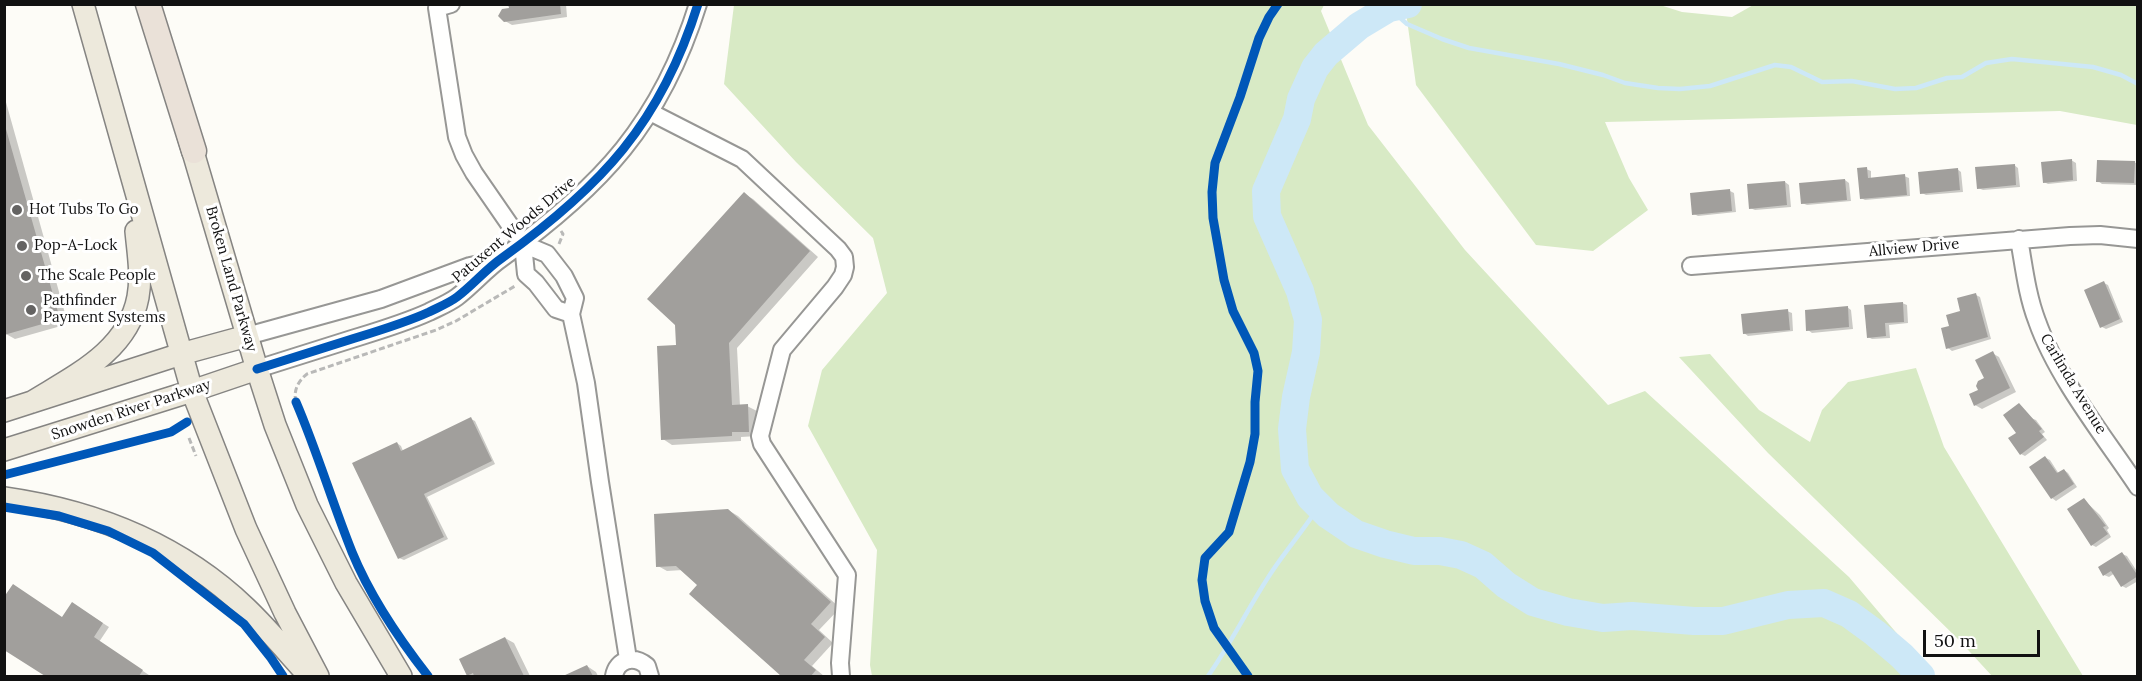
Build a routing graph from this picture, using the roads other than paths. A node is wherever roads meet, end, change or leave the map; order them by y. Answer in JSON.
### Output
{"nodes":[{"id":1,"x":83,"y":4,"type":"edge"},
{"id":2,"x":137,"y":4,"type":"edge"},
{"id":3,"x":148,"y":4,"type":"edge"},
{"id":4,"x":698,"y":4,"type":"edge"},
{"id":5,"x":442,"y":6,"type":"edge"},
{"id":6,"x":650,"y":112,"type":"junction"},
{"id":7,"x":194,"y":151,"type":"junction"},
{"id":8,"x":129,"y":171,"type":"junction"},
{"id":9,"x":2019,"y":239,"type":"junction"},
{"id":10,"x":2138,"y":239,"type":"edge"},
{"id":11,"x":523,"y":244,"type":"junction"},
{"id":12,"x":500,"y":260,"type":"junction"},
{"id":13,"x":1690,"y":266,"type":"dead end"},
{"id":14,"x":571,"y":314,"type":"junction"},
{"id":15,"x":247,"y":336,"type":"junction"},
{"id":16,"x":181,"y":354,"type":"junction"},
{"id":17,"x":257,"y":369,"type":"junction"},
{"id":18,"x":192,"y":391,"type":"junction"},
{"id":19,"x":32,"y":402,"type":"junction"},
{"id":20,"x":4,"y":411,"type":"edge"},
{"id":21,"x":4,"y":450,"type":"edge"},
{"id":22,"x":2138,"y":487,"type":"edge"},
{"id":23,"x":4,"y":498,"type":"edge"},
{"id":24,"x":628,"y":659,"type":"junction"},
{"id":25,"x":309,"y":676,"type":"edge"},
{"id":26,"x":318,"y":676,"type":"edge"},
{"id":27,"x":401,"y":676,"type":"edge"},
{"id":28,"x":614,"y":676,"type":"edge"},
{"id":29,"x":650,"y":676,"type":"edge"},
{"id":30,"x":841,"y":676,"type":"edge"}],
"edges":[{"from":1,"to":8,"type":"main road"},
{"from":2,"to":7,"type":"main road","name":"Broken Land Parkway"},
{"from":3,"to":7,"type":"highway"},
{"from":4,"to":6,"type":"street","name":"Patuxent Woods Drive"},
{"from":5,"to":11,"type":"street"},
{"from":6,"to":11,"type":"street","name":"Patuxent Woods Drive"},
{"from":6,"to":30,"type":"street"},
{"from":7,"to":15,"type":"main road","name":"Broken Land Parkway"},
{"from":8,"to":16,"type":"main road"},
{"from":8,"to":19,"type":"main road"},
{"from":9,"to":10,"type":"street","name":"Allview Drive"},
{"from":9,"to":13,"type":"street","name":"Allview Drive"},
{"from":9,"to":22,"type":"street","name":"Carlinda Avenue"},
{"from":11,"to":12,"type":"street","name":"Patuxent Woods Drive"},
{"from":11,"to":14,"type":"street"},
{"from":11,"to":14,"type":"street"},
{"from":12,"to":15,"type":"street","name":"Patuxent Woods Drive"},
{"from":12,"to":17,"type":"street","name":"Patuxent Woods Drive"},
{"from":14,"to":24,"type":"street"},
{"from":15,"to":16,"type":"main road"},
{"from":15,"to":17,"type":"main road","name":"Broken Land Parkway"},
{"from":16,"to":18,"type":"main road"},
{"from":16,"to":19,"type":"main road"},
{"from":17,"to":18,"type":"main road","name":"Snowden River Parkway"},
{"from":17,"to":27,"type":"main road","name":"Broken Land Parkway"},
{"from":18,"to":21,"type":"main road","name":"Snowden River Parkway"},
{"from":18,"to":26,"type":"main road"},
{"from":19,"to":20,"type":"main road"},
{"from":23,"to":25,"type":"main road"},
{"from":24,"to":28,"type":"street"},
{"from":24,"to":29,"type":"street"}]}
